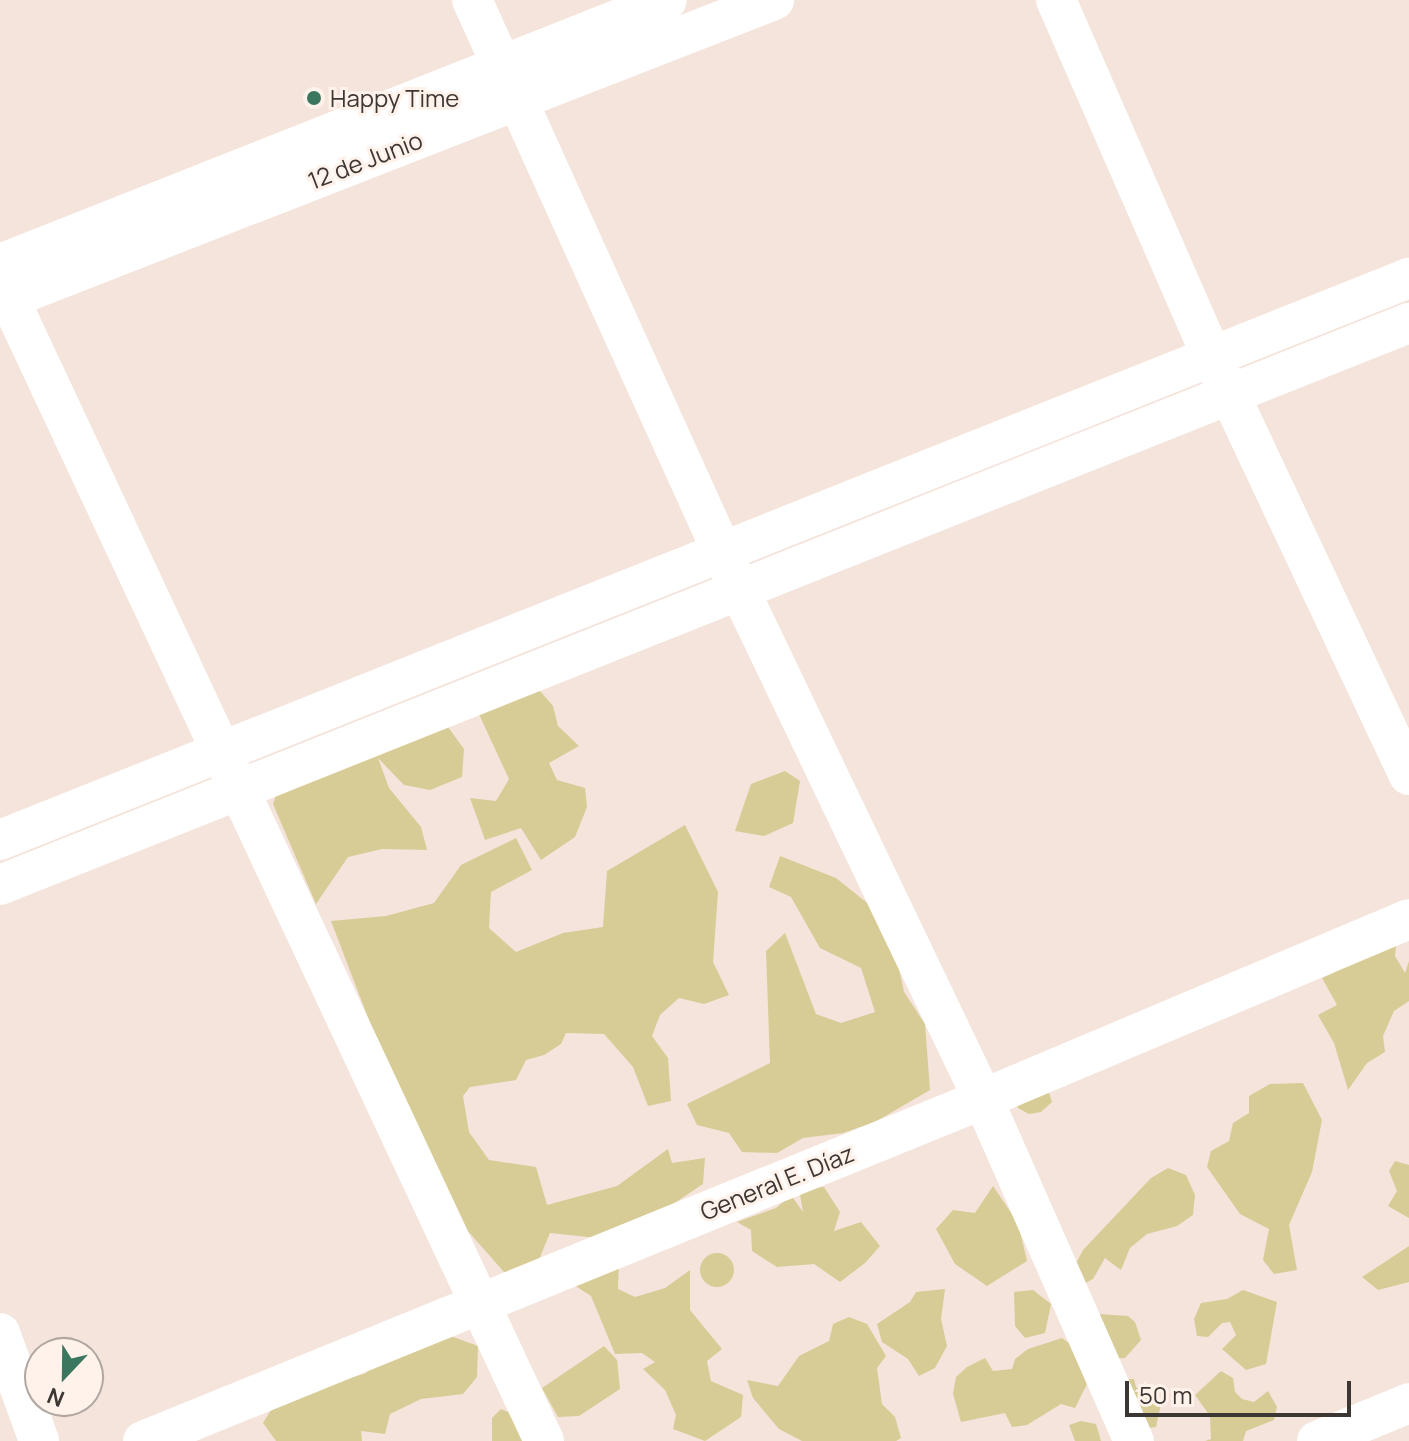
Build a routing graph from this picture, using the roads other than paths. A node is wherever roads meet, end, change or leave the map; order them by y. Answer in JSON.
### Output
{"nodes":[{"id":1,"x":472,"y":0,"type":"edge"},
{"id":2,"x":667,"y":0,"type":"edge"},
{"id":3,"x":774,"y":0,"type":"edge"},
{"id":4,"x":1056,"y":0,"type":"edge"},
{"id":5,"x":509,"y":84,"type":"junction"},
{"id":6,"x":1409,"y":278,"type":"edge"},
{"id":7,"x":2,"y":286,"type":"edge"},
{"id":8,"x":1409,"y":323,"type":"edge"},
{"id":9,"x":1220,"y":374,"type":"junction"},
{"id":10,"x":722,"y":551,"type":"junction"},
{"id":11,"x":739,"y":589,"type":"junction"},
{"id":12,"x":229,"y":771,"type":"junction"},
{"id":13,"x":1409,"y":775,"type":"edge"},
{"id":14,"x":0,"y":840,"type":"edge"},
{"id":15,"x":0,"y":885,"type":"edge"},
{"id":16,"x":1409,"y":919,"type":"edge"},
{"id":17,"x":983,"y":1099,"type":"junction"},
{"id":18,"x":479,"y":1301,"type":"junction"},
{"id":19,"x":0,"y":1333,"type":"edge"},
{"id":20,"x":1409,"y":1403,"type":"edge"},
{"id":21,"x":39,"y":1441,"type":"edge"},
{"id":22,"x":143,"y":1441,"type":"edge"},
{"id":23,"x":544,"y":1441,"type":"edge"},
{"id":24,"x":1134,"y":1441,"type":"edge"},
{"id":25,"x":1317,"y":1441,"type":"edge"}],
"edges":[{"from":1,"to":5,"type":"street"},
{"from":2,"to":5,"type":"street","name":"12 de Junio"},
{"from":3,"to":5,"type":"street","name":"12 de Junio"},
{"from":4,"to":9,"type":"street"},
{"from":5,"to":7,"type":"street","name":"12 de Junio"},
{"from":5,"to":10,"type":"street"},
{"from":6,"to":9,"type":"street"},
{"from":7,"to":12,"type":"street"},
{"from":8,"to":9,"type":"street"},
{"from":9,"to":10,"type":"street"},
{"from":9,"to":11,"type":"street"},
{"from":9,"to":13,"type":"street"},
{"from":10,"to":11,"type":"street"},
{"from":10,"to":12,"type":"street"},
{"from":11,"to":12,"type":"street"},
{"from":11,"to":17,"type":"street"},
{"from":12,"to":14,"type":"street"},
{"from":12,"to":15,"type":"street"},
{"from":12,"to":18,"type":"street"},
{"from":16,"to":17,"type":"street","name":"General E. Díaz"},
{"from":17,"to":18,"type":"street","name":"General E. Díaz"},
{"from":17,"to":24,"type":"street"},
{"from":18,"to":22,"type":"street","name":"General E. Díaz"},
{"from":18,"to":23,"type":"street"},
{"from":19,"to":21,"type":"street"},
{"from":20,"to":25,"type":"street"}]}
